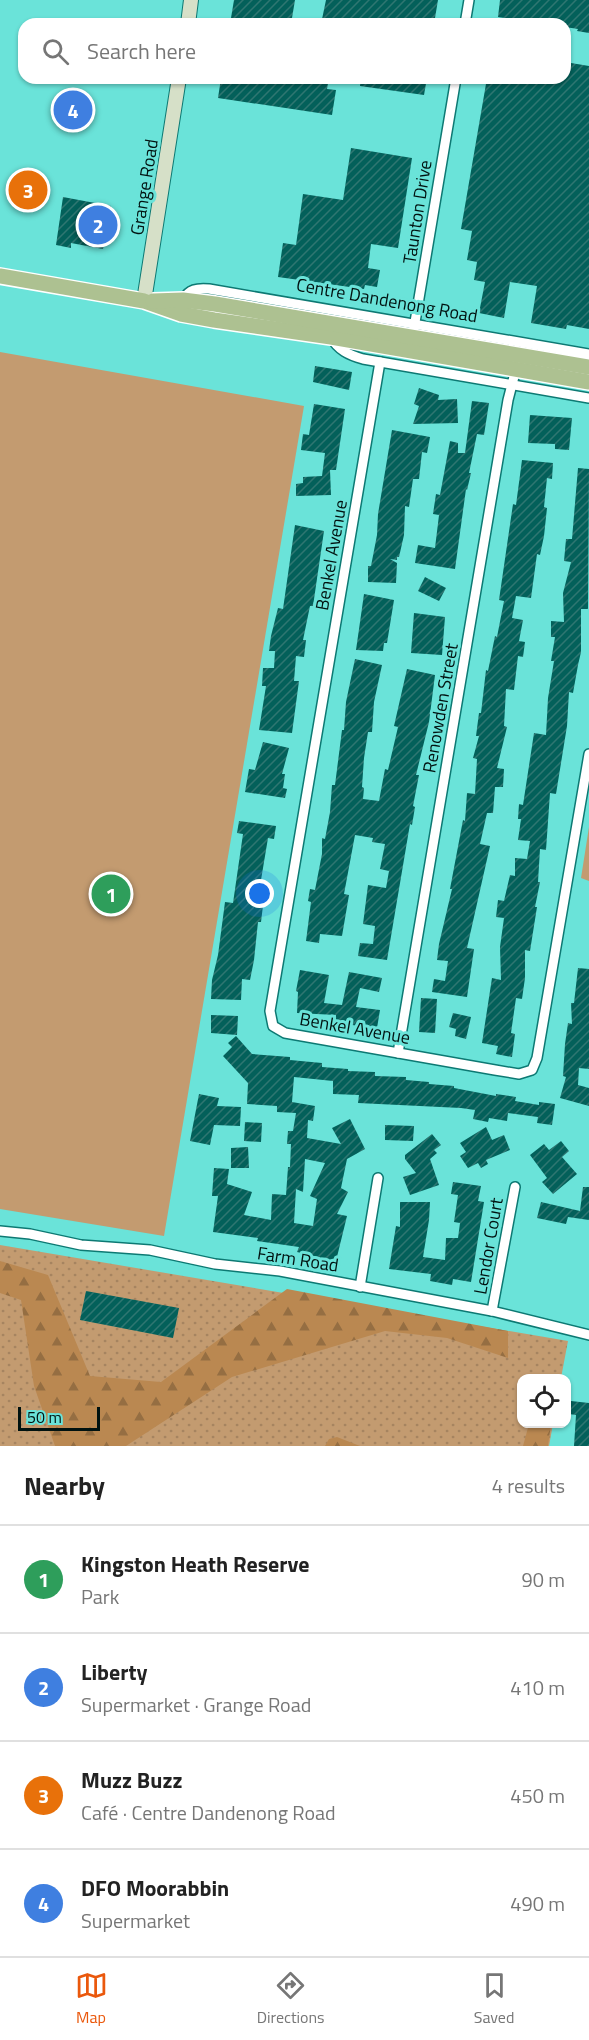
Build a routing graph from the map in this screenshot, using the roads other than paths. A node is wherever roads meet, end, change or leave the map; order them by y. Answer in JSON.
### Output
{"nodes":[{"id":1,"x":191,"y":0,"type":"edge"},
{"id":2,"x":469,"y":0,"type":"edge"},
{"id":3,"x":189,"y":18,"type":"edge"},
{"id":4,"x":466,"y":18,"type":"edge"},
{"id":5,"x":178,"y":84,"type":"edge"},
{"id":6,"x":455,"y":84,"type":"edge"},
{"id":7,"x":0,"y":276,"type":"edge"},
{"id":8,"x":144,"y":301,"type":"junction"},
{"id":9,"x":331,"y":337,"type":"junction"},
{"id":10,"x":413,"y":337,"type":"junction"},
{"id":11,"x":589,"y":354,"type":"edge"},
{"id":12,"x":380,"y":362,"type":"junction"},
{"id":13,"x":589,"y":367,"type":"edge"},
{"id":14,"x":516,"y":369,"type":"junction"},
{"id":15,"x":589,"y":382,"type":"edge"},
{"id":16,"x":512,"y":385,"type":"junction"},
{"id":17,"x":589,"y":398,"type":"edge"},
{"id":18,"x":589,"y":754,"type":"edge"},
{"id":19,"x":398,"y":1053,"type":"junction"},
{"id":20,"x":378,"y":1178,"type":"dead end"},
{"id":21,"x":515,"y":1187,"type":"dead end"},
{"id":22,"x":0,"y":1231,"type":"edge"},
{"id":23,"x":360,"y":1287,"type":"junction"},
{"id":24,"x":492,"y":1311,"type":"junction"},
{"id":25,"x":589,"y":1335,"type":"edge"}],
"edges":[{"from":1,"to":3,"type":"main road"},
{"from":2,"to":4,"type":"street"},
{"from":5,"to":8,"type":"main road","name":"Grange Road"},
{"from":6,"to":10,"type":"street","name":"Taunton Drive"},
{"from":7,"to":8,"type":"main road","name":"Centre Dandenong Road"},
{"from":8,"to":9,"type":"main road","name":"Centre Dandenong Road"},
{"from":8,"to":10,"type":"main road","name":"Centre Dandenong Road"},
{"from":9,"to":10,"type":"main road","name":"Centre Dandenong Road"},
{"from":9,"to":12,"type":"street"},
{"from":10,"to":11,"type":"street","name":"Centre Dandenong Road"},
{"from":10,"to":13,"type":"main road","name":"Centre Dandenong Road"},
{"from":10,"to":14,"type":"main road","name":"Centre Dandenong Road"},
{"from":12,"to":16,"type":"street"},
{"from":12,"to":19,"type":"street","name":"Benkel Avenue"},
{"from":14,"to":15,"type":"main road","name":"Centre Dandenong Road"},
{"from":14,"to":16,"type":"street","name":"Renowden Street"},
{"from":16,"to":17,"type":"street"},
{"from":16,"to":19,"type":"street","name":"Renowden Street"},
{"from":18,"to":19,"type":"street","name":"Benkel Avenue"},
{"from":20,"to":23,"type":"street"},
{"from":21,"to":24,"type":"street","name":"Lendor Court"},
{"from":22,"to":23,"type":"street","name":"Farm Road"},
{"from":23,"to":24,"type":"street","name":"Farm Road"},
{"from":24,"to":25,"type":"street","name":"Farm Road"}]}
